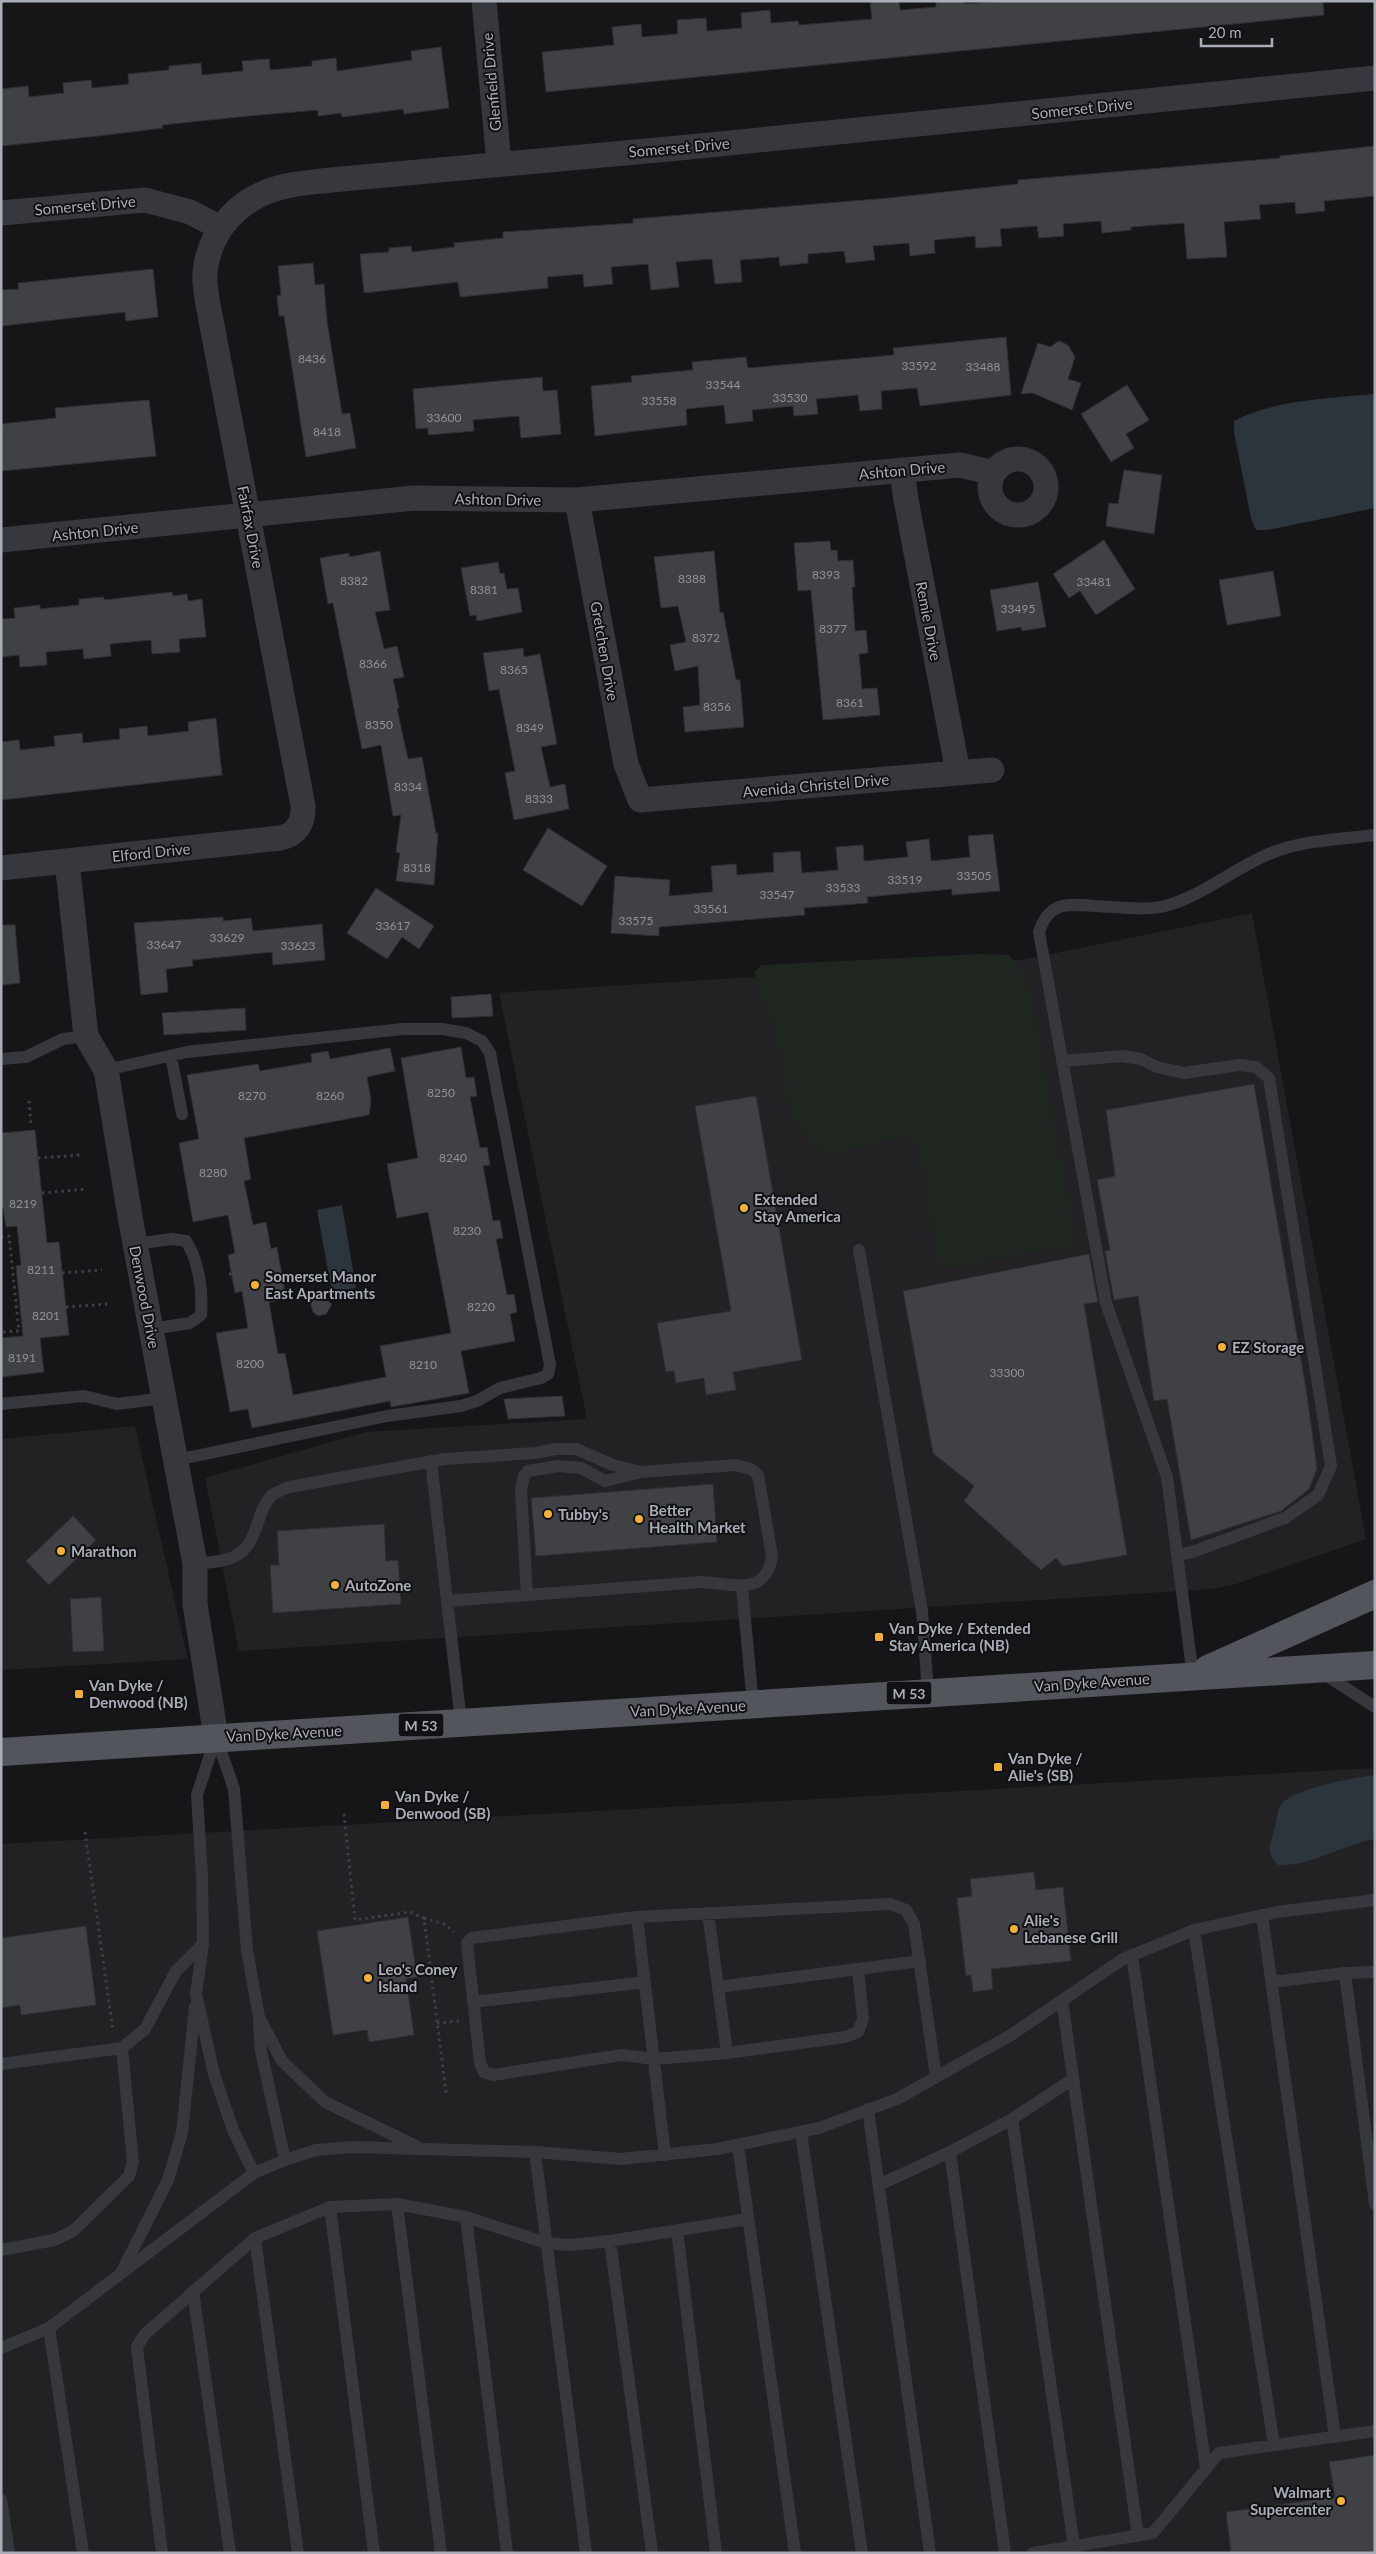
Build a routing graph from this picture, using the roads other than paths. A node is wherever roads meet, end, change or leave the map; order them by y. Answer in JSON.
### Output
{"nodes":[{"id":1,"x":484,"y":1,"type":"edge"},
{"id":2,"x":1375,"y":78,"type":"edge"},
{"id":3,"x":499,"y":163,"type":"junction"},
{"id":4,"x":1,"y":213,"type":"edge"},
{"id":5,"x":219,"y":227,"type":"junction"},
{"id":6,"x":902,"y":470,"type":"junction"},
{"id":7,"x":994,"y":472,"type":"dead end"},
{"id":8,"x":577,"y":500,"type":"junction"},
{"id":9,"x":249,"y":515,"type":"junction"},
{"id":10,"x":1,"y":540,"type":"edge"},
{"id":11,"x":992,"y":770,"type":"dead end"},
{"id":12,"x":958,"y":772,"type":"junction"},
{"id":13,"x":640,"y":800,"type":"joint"},
{"id":14,"x":298,"y":828,"type":"joint"},
{"id":15,"x":1375,"y":835,"type":"edge"},
{"id":16,"x":68,"y":861,"type":"junction"},
{"id":17,"x":1,"y":868,"type":"edge"},
{"id":18,"x":86,"y":1036,"type":"junction"},
{"id":19,"x":171,"y":1056,"type":"junction"},
{"id":20,"x":1,"y":1059,"type":"edge"},
{"id":21,"x":1063,"y":1061,"type":"junction"},
{"id":22,"x":106,"y":1070,"type":"junction"},
{"id":23,"x":182,"y":1114,"type":"dead end"},
{"id":24,"x":135,"y":1244,"type":"junction"},
{"id":25,"x":859,"y":1250,"type":"dead end"},
{"id":26,"x":151,"y":1329,"type":"junction"},
{"id":27,"x":164,"y":1398,"type":"junction"},
{"id":28,"x":1,"y":1404,"type":"edge"},
{"id":29,"x":176,"y":1460,"type":"junction"},
{"id":30,"x":431,"y":1461,"type":"junction"},
{"id":31,"x":641,"y":1472,"type":"junction"},
{"id":32,"x":1177,"y":1555,"type":"junction"},
{"id":33,"x":195,"y":1564,"type":"junction"},
{"id":34,"x":742,"y":1587,"type":"junction"},
{"id":35,"x":1375,"y":1594,"type":"edge"},
{"id":36,"x":527,"y":1595,"type":"junction"},
{"id":37,"x":448,"y":1601,"type":"junction"},
{"id":38,"x":1369,"y":1663,"type":"edge"},
{"id":39,"x":1314,"y":1668,"type":"junction"},
{"id":40,"x":1193,"y":1676,"type":"junction"},
{"id":41,"x":928,"y":1692,"type":"junction"},
{"id":42,"x":753,"y":1704,"type":"junction"},
{"id":43,"x":1375,"y":1707,"type":"edge"},
{"id":44,"x":460,"y":1722,"type":"junction"},
{"id":45,"x":216,"y":1737,"type":"junction"},
{"id":46,"x":1,"y":1752,"type":"edge"},
{"id":47,"x":1375,"y":1900,"type":"edge"},
{"id":48,"x":708,"y":1913,"type":"junction"},
{"id":49,"x":1262,"y":1915,"type":"junction"},
{"id":50,"x":637,"y":1917,"type":"junction"},
{"id":51,"x":1194,"y":1930,"type":"junction"},
{"id":52,"x":203,"y":1944,"type":"junction"},
{"id":53,"x":1132,"y":1955,"type":"junction"},
{"id":54,"x":920,"y":1961,"type":"junction"},
{"id":55,"x":858,"y":1969,"type":"junction"},
{"id":56,"x":1375,"y":1972,"type":"edge"},
{"id":57,"x":1345,"y":1973,"type":"junction"},
{"id":58,"x":644,"y":1982,"type":"junction"},
{"id":59,"x":1272,"y":1982,"type":"junction"},
{"id":60,"x":718,"y":1987,"type":"junction"},
{"id":61,"x":196,"y":1994,"type":"junction"},
{"id":62,"x":1062,"y":2000,"type":"junction"},
{"id":63,"x":473,"y":2002,"type":"junction"},
{"id":64,"x":259,"y":2016,"type":"junction"},
{"id":65,"x":122,"y":2048,"type":"junction"},
{"id":66,"x":727,"y":2053,"type":"junction"},
{"id":67,"x":654,"y":2059,"type":"junction"},
{"id":68,"x":1,"y":2064,"type":"edge"},
{"id":69,"x":936,"y":2076,"type":"junction"},
{"id":70,"x":1073,"y":2079,"type":"junction"},
{"id":71,"x":868,"y":2109,"type":"junction"},
{"id":72,"x":1012,"y":2119,"type":"junction"},
{"id":73,"x":801,"y":2132,"type":"junction"},
{"id":74,"x":738,"y":2145,"type":"junction"},
{"id":75,"x":421,"y":2149,"type":"junction"},
{"id":76,"x":535,"y":2152,"type":"junction"},
{"id":77,"x":950,"y":2152,"type":"junction"},
{"id":78,"x":665,"y":2155,"type":"junction"},
{"id":79,"x":285,"y":2160,"type":"junction"},
{"id":80,"x":254,"y":2173,"type":"junction"},
{"id":81,"x":878,"y":2186,"type":"junction"},
{"id":82,"x":397,"y":2204,"type":"junction"},
{"id":83,"x":1375,"y":2204,"type":"edge"},
{"id":84,"x":330,"y":2207,"type":"junction"},
{"id":85,"x":466,"y":2217,"type":"junction"},
{"id":86,"x":748,"y":2219,"type":"junction"},
{"id":87,"x":677,"y":2230,"type":"junction"},
{"id":88,"x":255,"y":2238,"type":"junction"},
{"id":89,"x":610,"y":2242,"type":"junction"},
{"id":90,"x":546,"y":2243,"type":"junction"},
{"id":91,"x":1,"y":2250,"type":"edge"},
{"id":92,"x":118,"y":2278,"type":"junction"},
{"id":93,"x":193,"y":2291,"type":"junction"},
{"id":94,"x":49,"y":2328,"type":"junction"},
{"id":95,"x":1,"y":2348,"type":"edge"},
{"id":96,"x":1375,"y":2431,"type":"edge"},
{"id":97,"x":1335,"y":2437,"type":"junction"},
{"id":98,"x":1274,"y":2445,"type":"junction"},
{"id":99,"x":1206,"y":2468,"type":"junction"},
{"id":100,"x":1,"y":2500,"type":"edge"},
{"id":101,"x":1138,"y":2536,"type":"junction"},
{"id":102,"x":1074,"y":2546,"type":"junction"},
{"id":103,"x":9,"y":2553,"type":"edge"},
{"id":104,"x":83,"y":2553,"type":"edge"},
{"id":105,"x":162,"y":2553,"type":"edge"},
{"id":106,"x":230,"y":2553,"type":"edge"},
{"id":107,"x":298,"y":2553,"type":"edge"},
{"id":108,"x":374,"y":2553,"type":"edge"},
{"id":109,"x":441,"y":2553,"type":"edge"},
{"id":110,"x":507,"y":2553,"type":"edge"},
{"id":111,"x":586,"y":2553,"type":"edge"},
{"id":112,"x":652,"y":2553,"type":"edge"},
{"id":113,"x":716,"y":2553,"type":"edge"},
{"id":114,"x":795,"y":2553,"type":"edge"},
{"id":115,"x":862,"y":2553,"type":"edge"},
{"id":116,"x":930,"y":2553,"type":"edge"},
{"id":117,"x":1005,"y":2553,"type":"edge"},
{"id":118,"x":1033,"y":2553,"type":"edge"}],
"edges":[{"from":1,"to":3,"type":"street","name":"Glenfield Drive"},
{"from":2,"to":3,"type":"street","name":"Somerset Drive"},
{"from":3,"to":5,"type":"street","name":"Somerset Drive"},
{"from":4,"to":5,"type":"street","name":"Somerset Drive"},
{"from":5,"to":9,"type":"street","name":"Fairfax Drive"},
{"from":6,"to":7,"type":"street","name":"Ashton Drive"},
{"from":6,"to":8,"type":"street","name":"Ashton Drive"},
{"from":6,"to":12,"type":"street","name":"Remie Drive"},
{"from":8,"to":9,"type":"street","name":"Ashton Drive"},
{"from":8,"to":13,"type":"street","name":"Gretchen Drive"},
{"from":9,"to":10,"type":"street","name":"Ashton Drive"},
{"from":9,"to":14,"type":"street","name":"Fairfax Drive"},
{"from":11,"to":12,"type":"street","name":"Avenida Christel Drive"},
{"from":12,"to":13,"type":"street","name":"Avenida Christel Drive"},
{"from":14,"to":16,"type":"street","name":"Elford Drive"},
{"from":15,"to":21,"type":"lane"},
{"from":16,"to":17,"type":"street","name":"Elford Drive"},
{"from":16,"to":18,"type":"street","name":"Denwood Drive"},
{"from":18,"to":20,"type":"lane"},
{"from":18,"to":22,"type":"street","name":"Denwood Drive"},
{"from":19,"to":22,"type":"lane"},
{"from":19,"to":23,"type":"lane"},
{"from":19,"to":29,"type":"lane"},
{"from":21,"to":32,"type":"lane"},
{"from":21,"to":32,"type":"lane"},
{"from":22,"to":24,"type":"street","name":"Denwood Drive"},
{"from":24,"to":26,"type":"street","name":"Denwood Drive"},
{"from":24,"to":26,"type":"lane"},
{"from":25,"to":41,"type":"lane"},
{"from":26,"to":27,"type":"street","name":"Denwood Drive"},
{"from":27,"to":28,"type":"lane"},
{"from":27,"to":29,"type":"street","name":"Denwood Drive"},
{"from":29,"to":33,"type":"street","name":"Denwood Drive"},
{"from":30,"to":31,"type":"lane"},
{"from":30,"to":33,"type":"lane"},
{"from":30,"to":37,"type":"lane"},
{"from":31,"to":34,"type":"lane"},
{"from":31,"to":36,"type":"lane"},
{"from":32,"to":40,"type":"lane"},
{"from":33,"to":45,"type":"street","name":"Denwood Drive"},
{"from":34,"to":36,"type":"lane"},
{"from":34,"to":42,"type":"lane"},
{"from":35,"to":40,"type":"main road"},
{"from":36,"to":37,"type":"lane"},
{"from":37,"to":44,"type":"lane"},
{"from":38,"to":39,"type":"main road","name":"Van Dyke Avenue","number":"M 53"},
{"from":39,"to":40,"type":"main road","name":"Van Dyke Avenue","number":"M 53"},
{"from":39,"to":43,"type":"lane"},
{"from":40,"to":41,"type":"main road","name":"Van Dyke Avenue","number":"M 53"},
{"from":41,"to":42,"type":"main road","name":"Van Dyke Avenue","number":"M 53"},
{"from":42,"to":44,"type":"main road","name":"Van Dyke Avenue","number":"M 53"},
{"from":44,"to":45,"type":"main road","name":"Van Dyke Avenue","number":"M 53"},
{"from":45,"to":46,"type":"main road","name":"Van Dyke Avenue","number":"M 53"},
{"from":45,"to":52,"type":"lane"},
{"from":45,"to":64,"type":"lane"},
{"from":47,"to":49,"type":"lane"},
{"from":48,"to":50,"type":"lane"},
{"from":48,"to":54,"type":"lane"},
{"from":48,"to":60,"type":"lane"},
{"from":49,"to":51,"type":"lane"},
{"from":49,"to":59,"type":"lane"},
{"from":50,"to":58,"type":"lane"},
{"from":50,"to":63,"type":"lane"},
{"from":51,"to":53,"type":"lane"},
{"from":51,"to":98,"type":"lane"},
{"from":52,"to":61,"type":"lane"},
{"from":52,"to":65,"type":"lane"},
{"from":53,"to":62,"type":"lane"},
{"from":53,"to":99,"type":"lane"},
{"from":54,"to":55,"type":"lane"},
{"from":54,"to":69,"type":"lane"},
{"from":55,"to":60,"type":"lane"},
{"from":55,"to":66,"type":"lane"},
{"from":56,"to":57,"type":"lane"},
{"from":57,"to":59,"type":"lane"},
{"from":57,"to":83,"type":"lane"},
{"from":58,"to":63,"type":"lane"},
{"from":58,"to":67,"type":"lane"},
{"from":59,"to":97,"type":"lane"},
{"from":60,"to":66,"type":"lane"},
{"from":61,"to":80,"type":"lane"},
{"from":61,"to":92,"type":"lane"},
{"from":62,"to":69,"type":"lane"},
{"from":62,"to":70,"type":"lane"},
{"from":63,"to":67,"type":"lane"},
{"from":64,"to":75,"type":"lane"},
{"from":64,"to":79,"type":"lane"},
{"from":65,"to":68,"type":"lane"},
{"from":65,"to":91,"type":"lane"},
{"from":66,"to":67,"type":"lane"},
{"from":67,"to":78,"type":"lane"},
{"from":69,"to":71,"type":"lane"},
{"from":70,"to":72,"type":"lane"},
{"from":70,"to":101,"type":"lane"},
{"from":71,"to":73,"type":"lane"},
{"from":71,"to":81,"type":"lane"},
{"from":72,"to":77,"type":"lane"},
{"from":72,"to":102,"type":"lane"},
{"from":73,"to":74,"type":"lane"},
{"from":73,"to":115,"type":"lane"},
{"from":74,"to":78,"type":"lane"},
{"from":74,"to":86,"type":"lane"},
{"from":75,"to":76,"type":"lane"},
{"from":75,"to":79,"type":"lane"},
{"from":76,"to":78,"type":"lane"},
{"from":76,"to":90,"type":"lane"},
{"from":77,"to":81,"type":"lane"},
{"from":77,"to":117,"type":"lane"},
{"from":79,"to":80,"type":"lane"},
{"from":80,"to":92,"type":"lane"},
{"from":81,"to":116,"type":"lane"},
{"from":82,"to":84,"type":"lane"},
{"from":82,"to":85,"type":"lane"},
{"from":82,"to":109,"type":"lane"},
{"from":84,"to":88,"type":"lane"},
{"from":84,"to":108,"type":"lane"},
{"from":85,"to":90,"type":"lane"},
{"from":85,"to":110,"type":"lane"},
{"from":86,"to":87,"type":"lane"},
{"from":86,"to":114,"type":"lane"},
{"from":87,"to":89,"type":"lane"},
{"from":87,"to":113,"type":"lane"},
{"from":88,"to":93,"type":"lane"},
{"from":88,"to":107,"type":"lane"},
{"from":89,"to":90,"type":"lane"},
{"from":89,"to":112,"type":"lane"},
{"from":90,"to":111,"type":"lane"},
{"from":92,"to":94,"type":"lane"},
{"from":93,"to":105,"type":"lane"},
{"from":93,"to":106,"type":"lane"},
{"from":94,"to":95,"type":"lane"},
{"from":94,"to":104,"type":"lane"},
{"from":96,"to":97,"type":"lane"},
{"from":97,"to":98,"type":"lane"},
{"from":98,"to":99,"type":"lane"},
{"from":99,"to":101,"type":"lane"},
{"from":100,"to":103,"type":"lane"},
{"from":101,"to":102,"type":"lane"},
{"from":102,"to":118,"type":"lane"}]}
